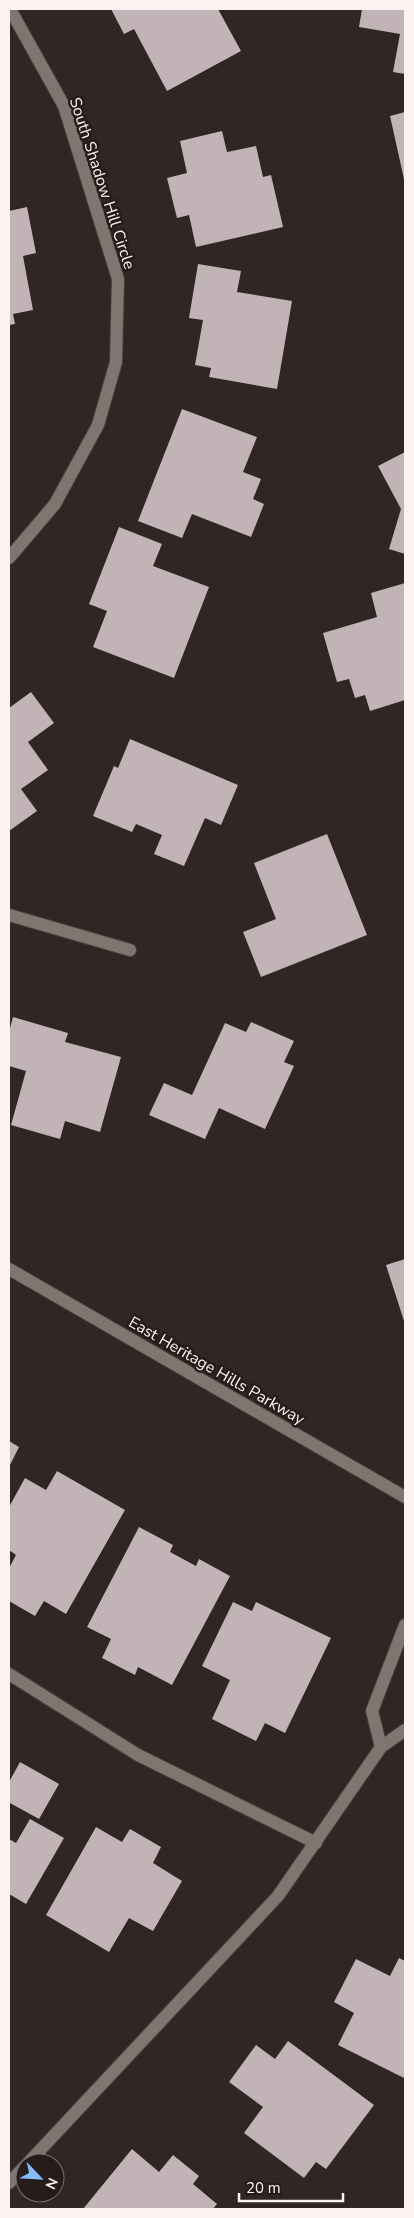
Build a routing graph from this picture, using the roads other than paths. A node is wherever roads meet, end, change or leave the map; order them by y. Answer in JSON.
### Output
{"nodes":[{"id":1,"x":10,"y":9,"type":"edge"},
{"id":2,"x":9,"y":558,"type":"edge"},
{"id":3,"x":9,"y":915,"type":"edge"},
{"id":4,"x":130,"y":950,"type":"dead end"},
{"id":5,"x":10,"y":1269,"type":"edge"},
{"id":6,"x":405,"y":1497,"type":"edge"},
{"id":7,"x":405,"y":1625,"type":"edge"},
{"id":8,"x":9,"y":1674,"type":"edge"},
{"id":9,"x":405,"y":1730,"type":"edge"},
{"id":10,"x":381,"y":1747,"type":"junction"},
{"id":11,"x":316,"y":1843,"type":"junction"},
{"id":12,"x":36,"y":2153,"type":"edge"}],
"edges":[{"from":1,"to":2,"type":"street","name":"South Shadow Hill Circle"},
{"from":3,"to":4,"type":"street"},
{"from":5,"to":6,"type":"street","name":"East Heritage Hills Parkway"},
{"from":7,"to":10,"type":"street"},
{"from":8,"to":11,"type":"street"},
{"from":9,"to":10,"type":"street"},
{"from":10,"to":11,"type":"street"},
{"from":11,"to":12,"type":"street"}]}
